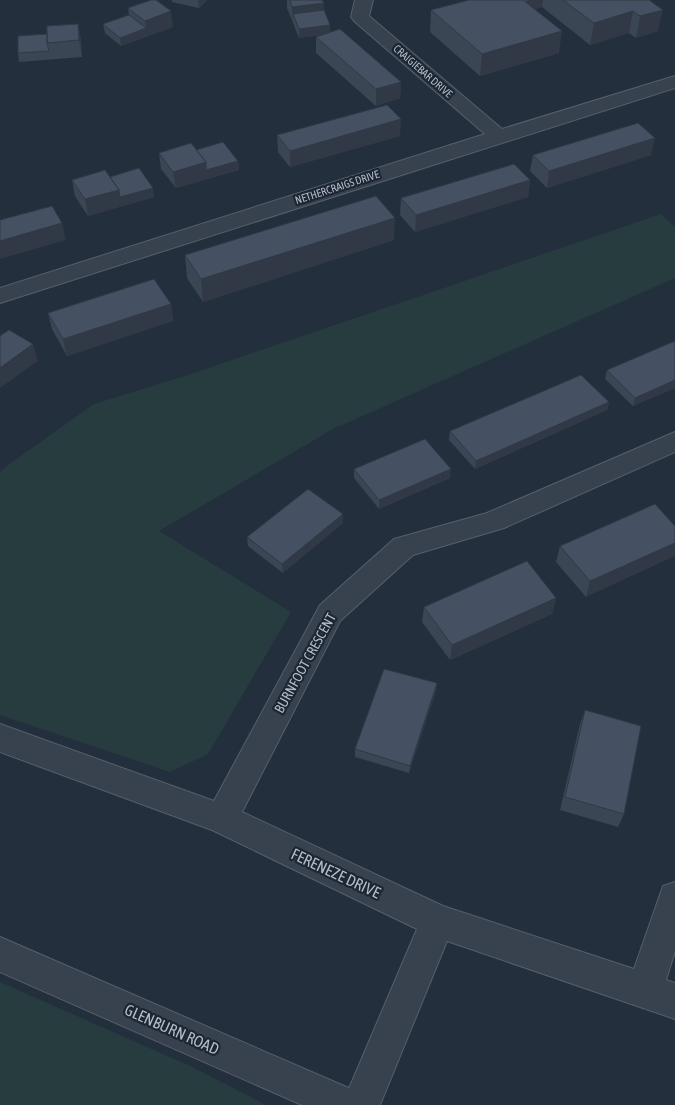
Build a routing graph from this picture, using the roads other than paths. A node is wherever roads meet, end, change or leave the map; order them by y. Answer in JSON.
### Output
{"nodes":[{"id":1,"x":364,"y":0,"type":"edge"},
{"id":2,"x":672,"y":86,"type":"edge"},
{"id":3,"x":499,"y":136,"type":"junction"},
{"id":4,"x":0,"y":296,"type":"edge"},
{"id":5,"x":675,"y":441,"type":"edge"},
{"id":6,"x":0,"y":738,"type":"edge"},
{"id":7,"x":222,"y":819,"type":"junction"},
{"id":8,"x":675,"y":898,"type":"edge"},
{"id":9,"x":438,"y":921,"type":"junction"},
{"id":10,"x":0,"y":954,"type":"edge"},
{"id":11,"x":660,"y":995,"type":"edge"},
{"id":12,"x":345,"y":1105,"type":"edge"},
{"id":13,"x":362,"y":1105,"type":"edge"}],
"edges":[{"from":1,"to":3,"type":"street","name":"CRAIGIEBAR DRIVE"},
{"from":2,"to":3,"type":"street","name":"NETHERCRAIGS DRIVE"},
{"from":3,"to":4,"type":"street","name":"NETHERCRAIGS DRIVE"},
{"from":5,"to":7,"type":"street","name":"BURNFOOT CRESCENT"},
{"from":6,"to":7,"type":"street","name":"FERENEZE DRIVE"},
{"from":7,"to":9,"type":"street","name":"FERENEZE DRIVE"},
{"from":8,"to":11,"type":"street"},
{"from":9,"to":11,"type":"street","name":"FERENEZE DRIVE"},
{"from":9,"to":13,"type":"street"},
{"from":10,"to":12,"type":"street","name":"GLENBURN ROAD"}]}
